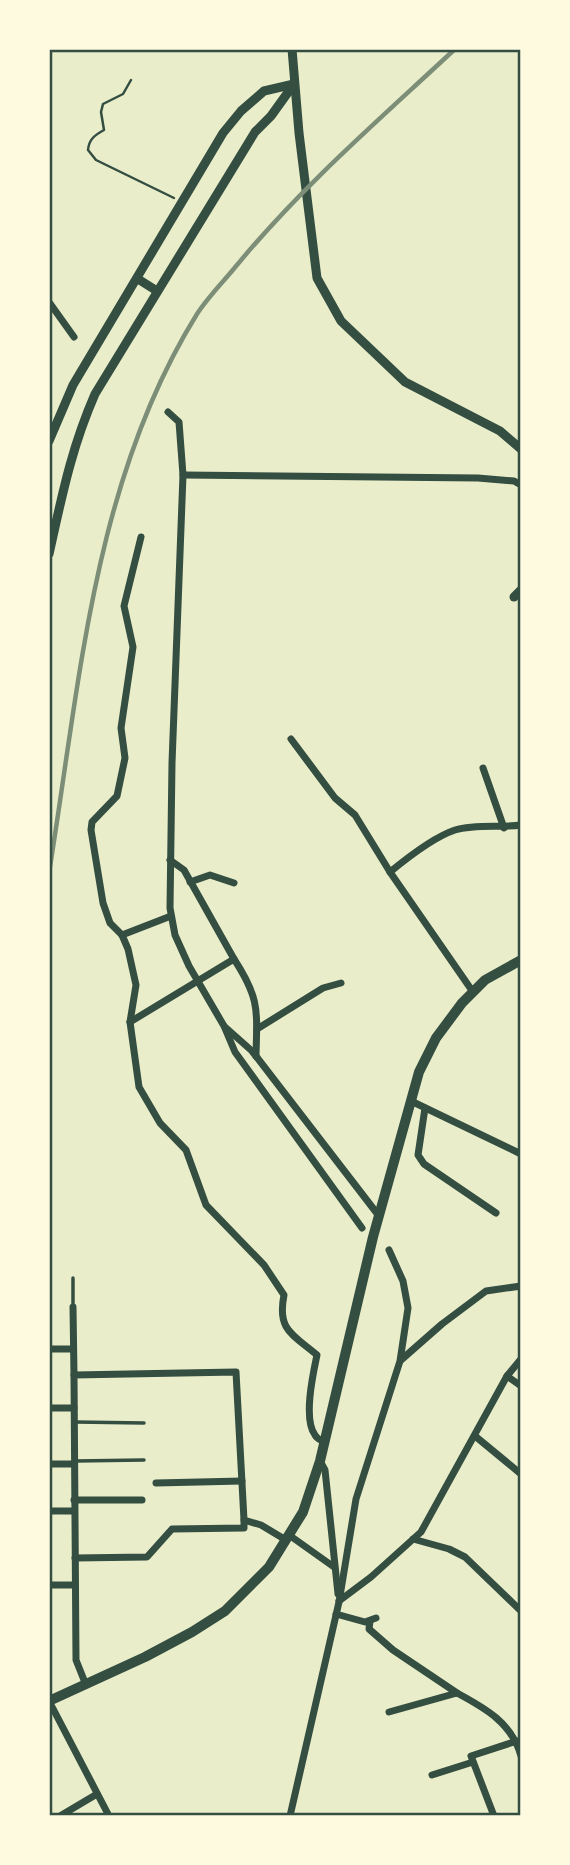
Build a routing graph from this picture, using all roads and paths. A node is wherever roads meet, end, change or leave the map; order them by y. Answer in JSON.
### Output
{"nodes":[{"id":1,"x":292,"y":49,"type":"edge"},
{"id":2,"x":131,"y":80,"type":"dead end"},
{"id":3,"x":295,"y":84,"type":"junction"},
{"id":4,"x":183,"y":203,"type":"junction"},
{"id":5,"x":138,"y":279,"type":"junction"},
{"id":6,"x":158,"y":291,"type":"junction"},
{"id":7,"x":49,"y":302,"type":"edge"},
{"id":8,"x":74,"y":337,"type":"dead end"},
{"id":9,"x":168,"y":412,"type":"dead end"},
{"id":10,"x":49,"y":441,"type":"edge"},
{"id":11,"x":521,"y":449,"type":"edge"},
{"id":12,"x":183,"y":475,"type":"junction"},
{"id":13,"x":521,"y":485,"type":"edge"},
{"id":14,"x":141,"y":537,"type":"dead end"},
{"id":15,"x":49,"y":554,"type":"edge"},
{"id":16,"x":521,"y":590,"type":"edge"},
{"id":17,"x":514,"y":597,"type":"dead end"},
{"id":18,"x":292,"y":739,"type":"dead end"},
{"id":19,"x":483,"y":768,"type":"dead end"},
{"id":20,"x":521,"y":825,"type":"edge"},
{"id":21,"x":505,"y":828,"type":"junction"},
{"id":22,"x":170,"y":860,"type":"junction"},
{"id":23,"x":390,"y":872,"type":"junction"},
{"id":24,"x":190,"y":882,"type":"junction"},
{"id":25,"x":234,"y":883,"type":"dead end"},
{"id":26,"x":171,"y":916,"type":"junction"},
{"id":27,"x":122,"y":935,"type":"junction"},
{"id":28,"x":234,"y":959,"type":"junction"},
{"id":29,"x":521,"y":960,"type":"edge"},
{"id":30,"x":198,"y":981,"type":"junction"},
{"id":31,"x":341,"y":983,"type":"dead end"},
{"id":32,"x":473,"y":992,"type":"junction"},
{"id":33,"x":130,"y":1022,"type":"junction"},
{"id":34,"x":224,"y":1026,"type":"junction"},
{"id":35,"x":257,"y":1030,"type":"junction"},
{"id":36,"x":256,"y":1057,"type":"junction"},
{"id":37,"x":411,"y":1101,"type":"junction"},
{"id":38,"x":425,"y":1108,"type":"junction"},
{"id":39,"x":521,"y":1154,"type":"edge"},
{"id":40,"x":496,"y":1213,"type":"dead end"},
{"id":41,"x":379,"y":1216,"type":"junction"},
{"id":42,"x":362,"y":1228,"type":"dead end"},
{"id":43,"x":389,"y":1250,"type":"dead end"},
{"id":44,"x":73,"y":1278,"type":"dead end"},
{"id":45,"x":521,"y":1286,"type":"edge"},
{"id":46,"x":73,"y":1307,"type":"joint"},
{"id":47,"x":49,"y":1349,"type":"edge"},
{"id":48,"x":74,"y":1349,"type":"junction"},
{"id":49,"x":521,"y":1359,"type":"edge"},
{"id":50,"x":400,"y":1361,"type":"junction"},
{"id":51,"x":74,"y":1375,"type":"junction"},
{"id":52,"x":508,"y":1376,"type":"junction"},
{"id":53,"x":521,"y":1387,"type":"edge"},
{"id":54,"x":49,"y":1408,"type":"edge"},
{"id":55,"x":74,"y":1408,"type":"junction"},
{"id":56,"x":73,"y":1422,"type":"junction"},
{"id":57,"x":144,"y":1423,"type":"dead end"},
{"id":58,"x":475,"y":1436,"type":"junction"},
{"id":59,"x":324,"y":1442,"type":"junction"},
{"id":60,"x":144,"y":1460,"type":"dead end"},
{"id":61,"x":320,"y":1461,"type":"junction"},
{"id":62,"x":73,"y":1463,"type":"junction"},
{"id":63,"x":49,"y":1464,"type":"edge"},
{"id":64,"x":521,"y":1474,"type":"edge"},
{"id":65,"x":242,"y":1481,"type":"junction"},
{"id":66,"x":156,"y":1483,"type":"dead end"},
{"id":67,"x":74,"y":1500,"type":"junction"},
{"id":68,"x":142,"y":1500,"type":"dead end"},
{"id":69,"x":49,"y":1511,"type":"edge"},
{"id":70,"x":74,"y":1511,"type":"junction"},
{"id":71,"x":244,"y":1520,"type":"junction"},
{"id":72,"x":287,"y":1538,"type":"junction"},
{"id":73,"x":413,"y":1539,"type":"junction"},
{"id":74,"x":75,"y":1558,"type":"junction"},
{"id":75,"x":334,"y":1567,"type":"junction"},
{"id":76,"x":49,"y":1585,"type":"edge"},
{"id":77,"x":75,"y":1585,"type":"junction"},
{"id":78,"x":338,"y":1602,"type":"junction"},
{"id":79,"x":521,"y":1611,"type":"edge"},
{"id":80,"x":336,"y":1614,"type":"junction"},
{"id":81,"x":86,"y":1685,"type":"junction"},
{"id":82,"x":457,"y":1693,"type":"junction"},
{"id":83,"x":49,"y":1701,"type":"edge"},
{"id":84,"x":389,"y":1712,"type":"dead end"},
{"id":85,"x":517,"y":1741,"type":"junction"},
{"id":86,"x":521,"y":1756,"type":"edge"},
{"id":87,"x":473,"y":1762,"type":"junction"},
{"id":88,"x":432,"y":1775,"type":"dead end"},
{"id":89,"x":97,"y":1794,"type":"junction"},
{"id":90,"x":60,"y":1816,"type":"edge"},
{"id":91,"x":108,"y":1816,"type":"edge"},
{"id":92,"x":290,"y":1816,"type":"edge"},
{"id":93,"x":494,"y":1816,"type":"edge"}],
"edges":[{"from":1,"to":3,"type":"street"},
{"from":2,"to":4,"type":"path"},
{"from":3,"to":4,"type":"street"},
{"from":3,"to":6,"type":"street"},
{"from":3,"to":11,"type":"street"},
{"from":4,"to":5,"type":"street"},
{"from":5,"to":6,"type":"street"},
{"from":5,"to":10,"type":"street"},
{"from":6,"to":15,"type":"street"},
{"from":7,"to":8,"type":"street"},
{"from":9,"to":12,"type":"street"},
{"from":12,"to":13,"type":"street"},
{"from":12,"to":22,"type":"street"},
{"from":14,"to":27,"type":"street"},
{"from":16,"to":17,"type":"street"},
{"from":18,"to":23,"type":"street"},
{"from":19,"to":21,"type":"street"},
{"from":20,"to":21,"type":"street"},
{"from":21,"to":23,"type":"street"},
{"from":22,"to":24,"type":"street"},
{"from":22,"to":26,"type":"street"},
{"from":23,"to":32,"type":"street"},
{"from":24,"to":25,"type":"street"},
{"from":24,"to":28,"type":"street"},
{"from":26,"to":27,"type":"street"},
{"from":26,"to":30,"type":"street"},
{"from":27,"to":33,"type":"street"},
{"from":28,"to":30,"type":"street"},
{"from":28,"to":35,"type":"street"},
{"from":29,"to":32,"type":"highway"},
{"from":30,"to":33,"type":"street"},
{"from":30,"to":34,"type":"street"},
{"from":31,"to":35,"type":"street"},
{"from":32,"to":37,"type":"highway"},
{"from":33,"to":59,"type":"street"},
{"from":34,"to":36,"type":"street"},
{"from":34,"to":42,"type":"street"},
{"from":35,"to":36,"type":"street"},
{"from":36,"to":41,"type":"street"},
{"from":37,"to":38,"type":"street"},
{"from":37,"to":41,"type":"highway"},
{"from":38,"to":39,"type":"street"},
{"from":38,"to":40,"type":"street"},
{"from":41,"to":59,"type":"highway"},
{"from":43,"to":50,"type":"street"},
{"from":44,"to":46,"type":"lane"},
{"from":45,"to":50,"type":"street"},
{"from":46,"to":48,"type":"street"},
{"from":47,"to":48,"type":"street"},
{"from":48,"to":51,"type":"street"},
{"from":49,"to":52,"type":"street"},
{"from":50,"to":78,"type":"street"},
{"from":51,"to":55,"type":"street"},
{"from":51,"to":65,"type":"street"},
{"from":52,"to":53,"type":"street"},
{"from":52,"to":58,"type":"street"},
{"from":54,"to":55,"type":"street"},
{"from":55,"to":56,"type":"street"},
{"from":56,"to":57,"type":"lane"},
{"from":56,"to":62,"type":"street"},
{"from":58,"to":64,"type":"street"},
{"from":58,"to":73,"type":"street"},
{"from":59,"to":61,"type":"highway"},
{"from":60,"to":62,"type":"lane"},
{"from":61,"to":72,"type":"highway"},
{"from":61,"to":75,"type":"street"},
{"from":62,"to":63,"type":"street"},
{"from":62,"to":67,"type":"street"},
{"from":65,"to":66,"type":"street"},
{"from":65,"to":71,"type":"street"},
{"from":67,"to":68,"type":"street"},
{"from":67,"to":70,"type":"street"},
{"from":69,"to":70,"type":"street"},
{"from":70,"to":74,"type":"street"},
{"from":71,"to":72,"type":"street"},
{"from":71,"to":74,"type":"street"},
{"from":72,"to":75,"type":"street"},
{"from":72,"to":81,"type":"highway"},
{"from":73,"to":78,"type":"street"},
{"from":73,"to":79,"type":"street"},
{"from":74,"to":77,"type":"street"},
{"from":75,"to":78,"type":"street"},
{"from":76,"to":77,"type":"street"},
{"from":77,"to":81,"type":"street"},
{"from":78,"to":80,"type":"street"},
{"from":80,"to":82,"type":"street"},
{"from":80,"to":92,"type":"street"},
{"from":81,"to":83,"type":"highway"},
{"from":82,"to":84,"type":"street"},
{"from":82,"to":85,"type":"street"},
{"from":83,"to":89,"type":"street"},
{"from":85,"to":86,"type":"street"},
{"from":85,"to":87,"type":"street"},
{"from":87,"to":88,"type":"street"},
{"from":87,"to":93,"type":"street"},
{"from":89,"to":90,"type":"street"},
{"from":89,"to":91,"type":"street"}]}
